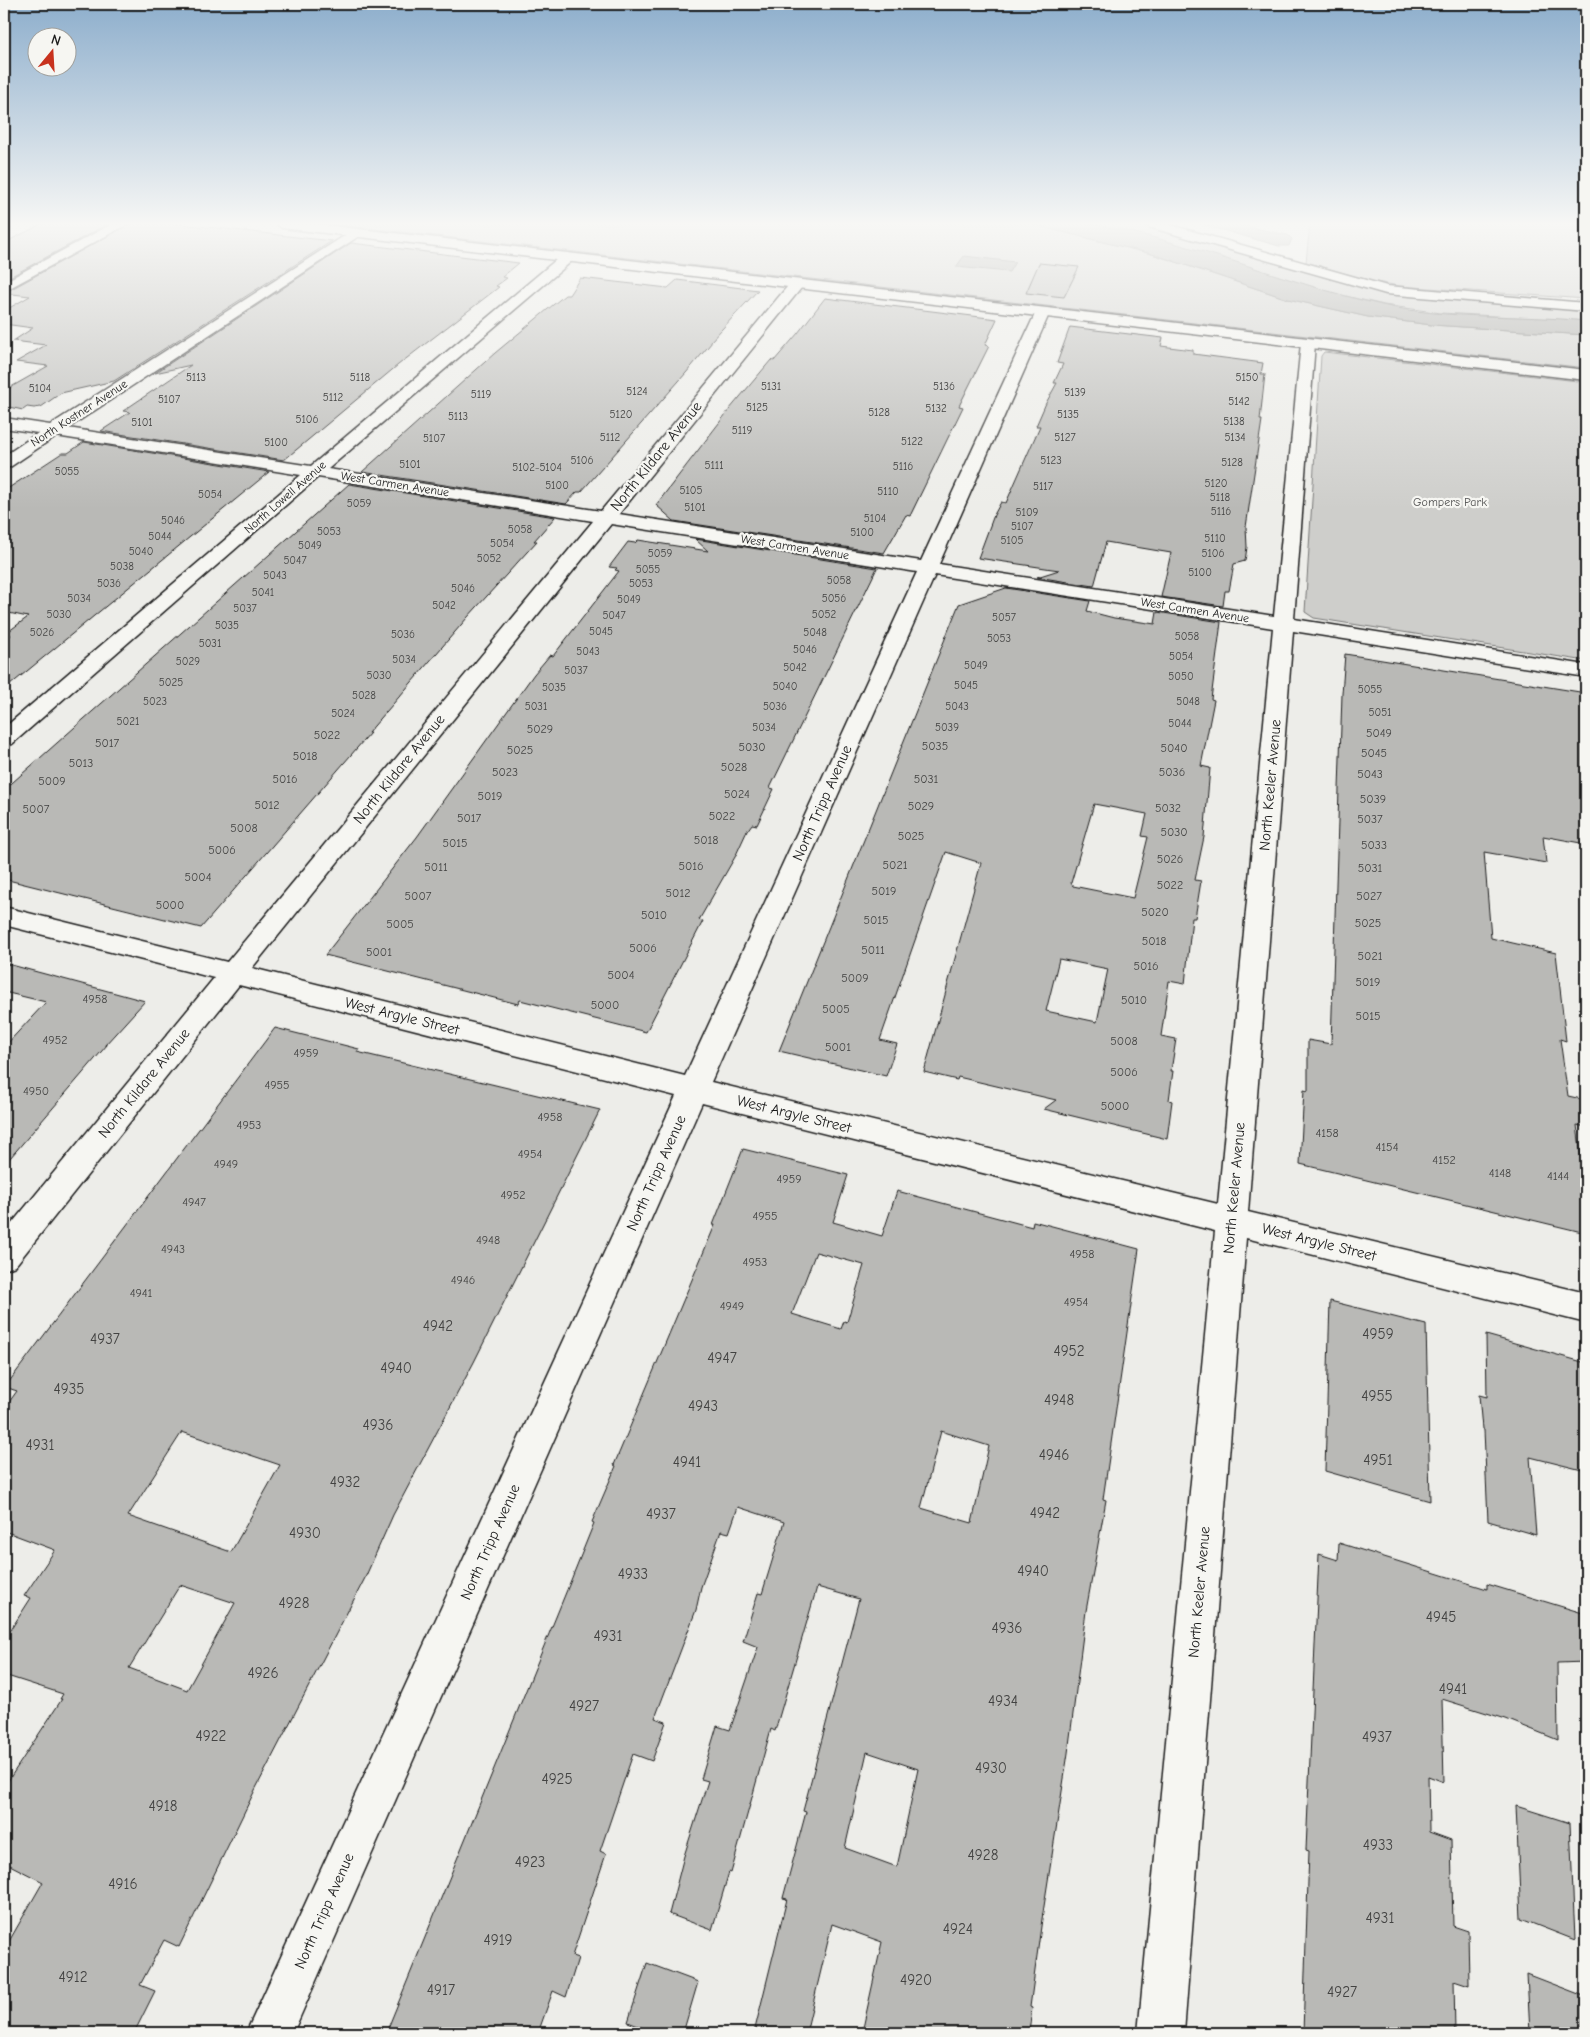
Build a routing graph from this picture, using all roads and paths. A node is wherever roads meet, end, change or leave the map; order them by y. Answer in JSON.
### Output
{"nodes":[{"id":1,"x":223,"y":319,"type":"edge"},
{"id":2,"x":495,"y":319,"type":"edge"},
{"id":3,"x":768,"y":319,"type":"edge"},
{"id":4,"x":1040,"y":319,"type":"edge"},
{"id":5,"x":1103,"y":319,"type":"edge"},
{"id":6,"x":1308,"y":343,"type":"junction"},
{"id":7,"x":1586,"y":375,"type":"edge"},
{"id":8,"x":4,"y":424,"type":"edge"},
{"id":9,"x":52,"y":431,"type":"junction"},
{"id":10,"x":4,"y":462,"type":"edge"},
{"id":11,"x":314,"y":472,"type":"junction"},
{"id":12,"x":605,"y":517,"type":"junction"},
{"id":13,"x":929,"y":568,"type":"junction"},
{"id":14,"x":1284,"y":623,"type":"junction"},
{"id":15,"x":1586,"y":671,"type":"edge"},
{"id":16,"x":4,"y":739,"type":"edge"},
{"id":17,"x":4,"y":916,"type":"edge"},
{"id":18,"x":233,"y":973,"type":"junction"},
{"id":19,"x":693,"y":1089,"type":"junction"},
{"id":20,"x":1232,"y":1220,"type":"junction"},
{"id":21,"x":4,"y":1256,"type":"edge"},
{"id":22,"x":1586,"y":1308,"type":"edge"},
{"id":23,"x":269,"y":2033,"type":"edge"},
{"id":24,"x":1161,"y":2033,"type":"edge"}],
"edges":[{"from":1,"to":9,"type":"street","name":"North Kostner Avenue"},
{"from":2,"to":11,"type":"street","name":"North Lowell Avenue"},
{"from":3,"to":12,"type":"street","name":"North Kildare Avenue"},
{"from":4,"to":13,"type":"street","name":"North Tripp Avenue"},
{"from":5,"to":6,"type":"street"},
{"from":6,"to":7,"type":"street"},
{"from":6,"to":14,"type":"street","name":"North Keeler Avenue"},
{"from":8,"to":9,"type":"street","name":"West Carmen Avenue"},
{"from":9,"to":10,"type":"street","name":"North Kostner Avenue"},
{"from":9,"to":11,"type":"street","name":"West Carmen Avenue"},
{"from":11,"to":12,"type":"street","name":"West Carmen Avenue"},
{"from":11,"to":16,"type":"street","name":"North Lowell Avenue"},
{"from":12,"to":13,"type":"street","name":"West Carmen Avenue"},
{"from":12,"to":18,"type":"street","name":"North Kildare Avenue"},
{"from":13,"to":14,"type":"street","name":"West Carmen Avenue"},
{"from":13,"to":19,"type":"street","name":"North Tripp Avenue"},
{"from":14,"to":15,"type":"street","name":"West Carmen Avenue"},
{"from":14,"to":20,"type":"street","name":"North Keeler Avenue"},
{"from":17,"to":18,"type":"street","name":"West Argyle Street"},
{"from":18,"to":19,"type":"street","name":"West Argyle Street"},
{"from":18,"to":21,"type":"street","name":"North Kildare Avenue"},
{"from":19,"to":20,"type":"street","name":"West Argyle Street"},
{"from":19,"to":23,"type":"street","name":"North Tripp Avenue"},
{"from":20,"to":22,"type":"street","name":"West Argyle Street"},
{"from":20,"to":24,"type":"street","name":"North Keeler Avenue"}]}
